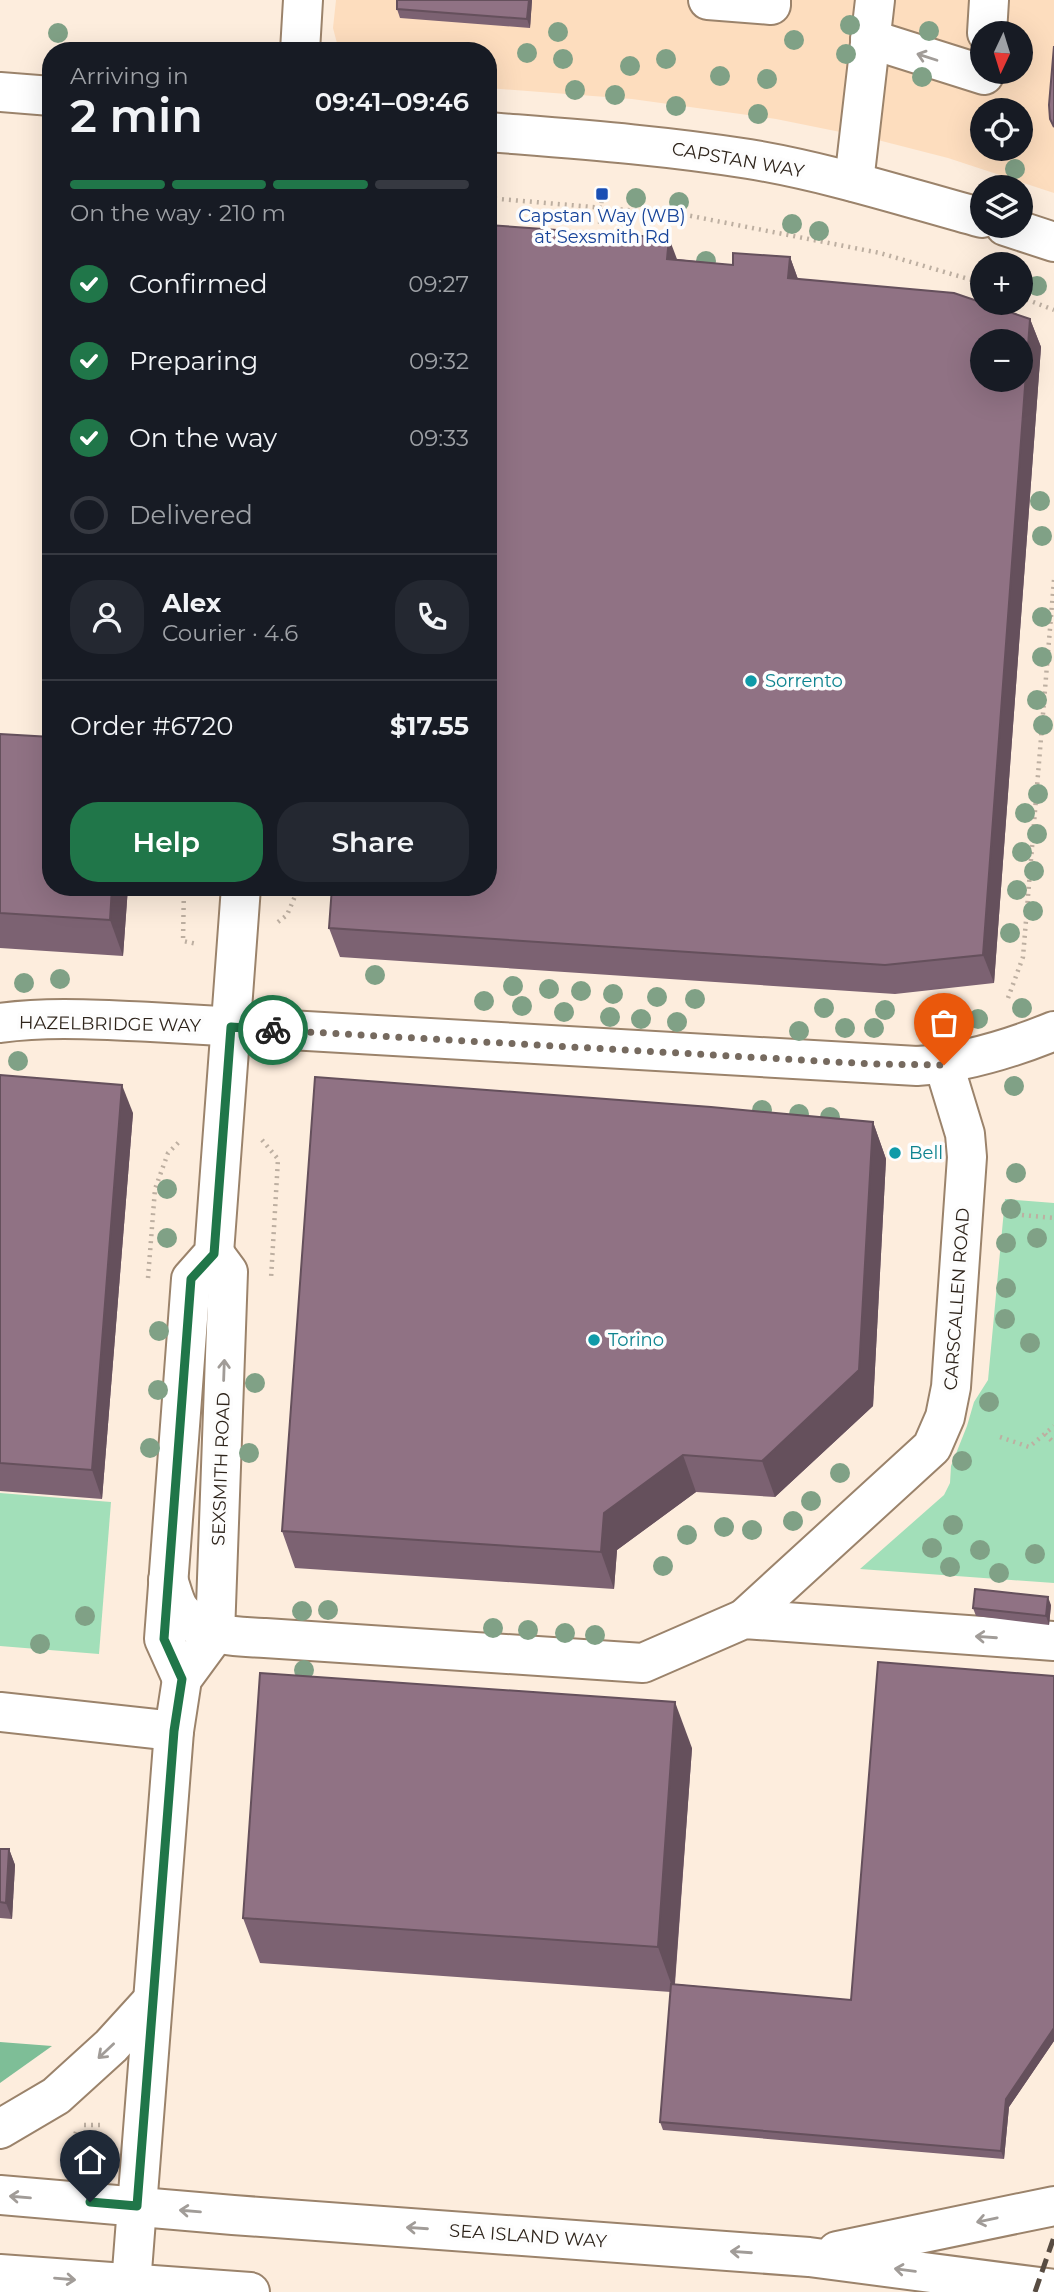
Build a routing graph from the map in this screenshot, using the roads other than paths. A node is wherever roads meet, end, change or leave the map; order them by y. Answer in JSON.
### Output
{"nodes":[{"id":1,"x":303,"y":0,"type":"edge"},
{"id":2,"x":708,"y":0,"type":"edge"},
{"id":3,"x":771,"y":0,"type":"edge"},
{"id":4,"x":875,"y":0,"type":"edge"},
{"id":5,"x":989,"y":0,"type":"edge"},
{"id":6,"x":987,"y":21,"type":"edge"},
{"id":7,"x":870,"y":39,"type":"junction"},
{"id":8,"x":301,"y":42,"type":"edge"},
{"id":9,"x":970,"y":70,"type":"edge"},
{"id":10,"x":0,"y":92,"type":"edge"},
{"id":11,"x":42,"y":95,"type":"edge"},
{"id":12,"x":497,"y":133,"type":"edge"},
{"id":13,"x":854,"y":182,"type":"junction"},
{"id":14,"x":970,"y":215,"type":"edge"},
{"id":15,"x":1033,"y":235,"type":"edge"},
{"id":16,"x":1054,"y":242,"type":"edge"},
{"id":17,"x":240,"y":896,"type":"edge"},
{"id":18,"x":0,"y":1023,"type":"edge"},
{"id":19,"x":231,"y":1027,"type":"junction"},
{"id":20,"x":1054,"y":1031,"type":"edge"},
{"id":21,"x":944,"y":1065,"type":"junction"},
{"id":22,"x":214,"y":1254,"type":"junction"},
{"id":23,"x":168,"y":1580,"type":"junction"},
{"id":24,"x":744,"y":1619,"type":"junction"},
{"id":25,"x":215,"y":1634,"type":"junction"},
{"id":26,"x":1054,"y":1642,"type":"edge"},
{"id":27,"x":182,"y":1679,"type":"junction"},
{"id":28,"x":0,"y":1712,"type":"edge"},
{"id":29,"x":174,"y":1731,"type":"junction"},
{"id":30,"x":152,"y":2001,"type":"junction"},
{"id":31,"x":0,"y":2129,"type":"edge"},
{"id":32,"x":0,"y":2195,"type":"edge"},
{"id":33,"x":137,"y":2206,"type":"junction"},
{"id":34,"x":1054,"y":2206,"type":"edge"},
{"id":35,"x":809,"y":2257,"type":"junction"},
{"id":36,"x":0,"y":2274,"type":"edge"},
{"id":37,"x":131,"y":2289,"type":"edge"},
{"id":38,"x":1054,"y":2289,"type":"edge"},
{"id":39,"x":250,"y":2292,"type":"edge"}],
"edges":[{"from":1,"to":8,"type":"street"},
{"from":2,"to":3,"type":"street"},
{"from":4,"to":7,"type":"street"},
{"from":5,"to":6,"type":"street"},
{"from":9,"to":7,"type":"street","one_way":true},
{"from":7,"to":13,"type":"street"},
{"from":10,"to":11,"type":"street"},
{"from":12,"to":13,"type":"street","name":"CAPSTAN WAY"},
{"from":13,"to":14,"type":"street","name":"CAPSTAN WAY"},
{"from":15,"to":16,"type":"street"},
{"from":17,"to":19,"type":"street","name":"SEXSMITH ROAD"},
{"from":18,"to":19,"type":"street","name":"HAZELBRIDGE WAY"},
{"from":19,"to":21,"type":"street","name":"HAZELBRIDGE WAY"},
{"from":19,"to":22,"type":"street","name":"SEXSMITH ROAD"},
{"from":20,"to":21,"type":"street","name":"HAZELBRIDGE WAY"},
{"from":21,"to":24,"type":"street","name":"CARSCALLEN ROAD"},
{"from":22,"to":23,"type":"street"},
{"from":25,"to":22,"type":"street","name":"SEXSMITH ROAD","one_way":true},
{"from":23,"to":25,"type":"street"},
{"from":23,"to":27,"type":"street"},
{"from":24,"to":25,"type":"street"},
{"from":26,"to":24,"type":"street","one_way":true},
{"from":25,"to":27,"type":"street"},
{"from":27,"to":29,"type":"street"},
{"from":28,"to":29,"type":"street"},
{"from":29,"to":30,"type":"street"},
{"from":30,"to":31,"type":"street","one_way":true},
{"from":30,"to":33,"type":"street"},
{"from":33,"to":32,"type":"street","name":"SEA ISLAND WAY","one_way":true},
{"from":35,"to":33,"type":"street","name":"SEA ISLAND WAY","one_way":true},
{"from":33,"to":37,"type":"street"},
{"from":34,"to":35,"type":"street","one_way":true},
{"from":38,"to":35,"type":"street","name":"SEA ISLAND WAY","one_way":true},
{"from":36,"to":37,"type":"street","one_way":true},
{"from":37,"to":39,"type":"street"}]}
